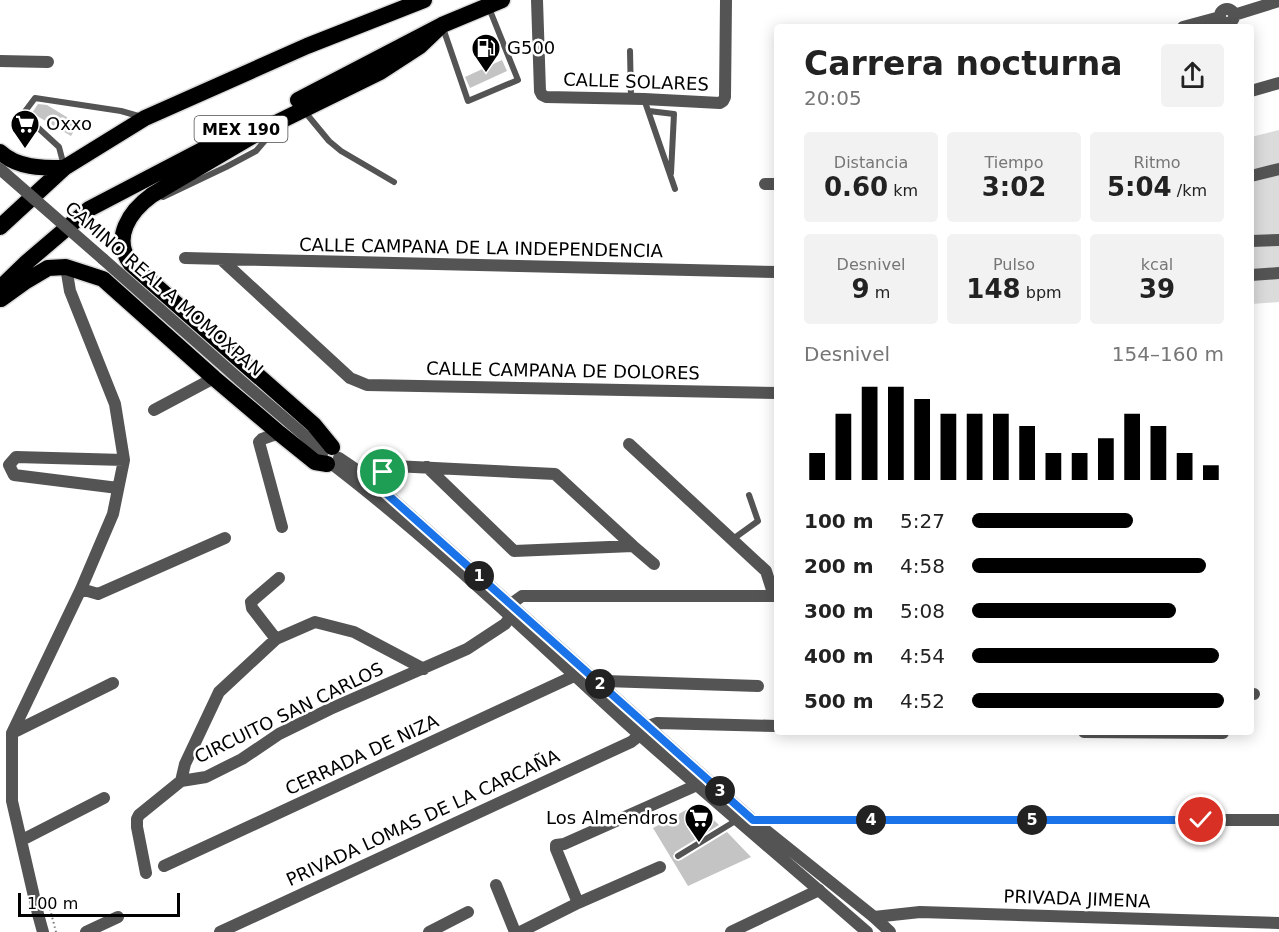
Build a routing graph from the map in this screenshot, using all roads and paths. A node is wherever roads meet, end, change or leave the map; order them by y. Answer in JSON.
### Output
{"nodes":[{"id":1,"x":424,"y":0,"type":"edge"},
{"id":2,"x":537,"y":0,"type":"edge"},
{"id":3,"x":726,"y":0,"type":"edge"},
{"id":4,"x":1279,"y":1,"type":"edge"},
{"id":5,"x":494,"y":3,"type":"edge"},
{"id":6,"x":1230,"y":22,"type":"edge"},
{"id":7,"x":1211,"y":24,"type":"edge"},
{"id":8,"x":442,"y":25,"type":"junction"},
{"id":9,"x":630,"y":51,"type":"dead end"},
{"id":10,"x":0,"y":61,"type":"edge"},
{"id":11,"x":48,"y":63,"type":"dead end"},
{"id":12,"x":1279,"y":83,"type":"edge"},
{"id":13,"x":1254,"y":89,"type":"edge"},
{"id":14,"x":631,"y":98,"type":"junction"},
{"id":15,"x":644,"y":99,"type":"junction"},
{"id":16,"x":302,"y":109,"type":"junction"},
{"id":17,"x":649,"y":111,"type":"junction"},
{"id":18,"x":145,"y":118,"type":"junction"},
{"id":19,"x":0,"y":152,"type":"edge"},
{"id":20,"x":64,"y":168,"type":"junction"},
{"id":21,"x":0,"y":169,"type":"edge"},
{"id":22,"x":1279,"y":169,"type":"edge"},
{"id":23,"x":1254,"y":175,"type":"edge"},
{"id":24,"x":671,"y":176,"type":"junction"},
{"id":25,"x":394,"y":182,"type":"dead end"},
{"id":26,"x":675,"y":189,"type":"dead end"},
{"id":27,"x":0,"y":227,"type":"edge"},
{"id":28,"x":1279,"y":240,"type":"edge"},
{"id":29,"x":1254,"y":241,"type":"edge"},
{"id":30,"x":185,"y":258,"type":"dead end"},
{"id":31,"x":222,"y":260,"type":"junction"},
{"id":32,"x":66,"y":267,"type":"junction"},
{"id":33,"x":774,"y":272,"type":"edge"},
{"id":34,"x":1279,"y":273,"type":"edge"},
{"id":35,"x":1254,"y":275,"type":"edge"},
{"id":36,"x":0,"y":288,"type":"edge"},
{"id":37,"x":0,"y":299,"type":"edge"},
{"id":38,"x":214,"y":378,"type":"junction"},
{"id":39,"x":774,"y":393,"type":"edge"},
{"id":40,"x":154,"y":410,"type":"dead end"},
{"id":41,"x":274,"y":435,"type":"junction"},
{"id":42,"x":629,"y":444,"type":"dead end"},
{"id":43,"x":333,"y":458,"type":"junction"},
{"id":44,"x":124,"y":460,"type":"junction"},
{"id":45,"x":5,"y":465,"type":"edge"},
{"id":46,"x":427,"y":467,"type":"junction"},
{"id":47,"x":366,"y":483,"type":"junction"},
{"id":48,"x":118,"y":489,"type":"junction"},
{"id":49,"x":749,"y":495,"type":"dead end"},
{"id":50,"x":282,"y":527,"type":"dead end"},
{"id":51,"x":225,"y":538,"type":"dead end"},
{"id":52,"x":732,"y":540,"type":"junction"},
{"id":53,"x":633,"y":546,"type":"junction"},
{"id":54,"x":654,"y":564,"type":"dead end"},
{"id":55,"x":279,"y":578,"type":"dead end"},
{"id":56,"x":81,"y":589,"type":"junction"},
{"id":57,"x":774,"y":591,"type":"edge"},
{"id":58,"x":774,"y":596,"type":"edge"},
{"id":59,"x":510,"y":611,"type":"junction"},
{"id":60,"x":276,"y":639,"type":"junction"},
{"id":61,"x":424,"y":669,"type":"junction"},
{"id":62,"x":574,"y":676,"type":"junction"},
{"id":63,"x":113,"y":683,"type":"dead end"},
{"id":64,"x":600,"y":684,"type":"junction"},
{"id":65,"x":758,"y":686,"type":"dead end"},
{"id":66,"x":774,"y":726,"type":"edge"},
{"id":67,"x":644,"y":730,"type":"junction"},
{"id":68,"x":12,"y":733,"type":"junction"},
{"id":69,"x":181,"y":781,"type":"junction"},
{"id":70,"x":697,"y":785,"type":"junction"},
{"id":71,"x":104,"y":798,"type":"dead end"},
{"id":72,"x":737,"y":820,"type":"junction"},
{"id":73,"x":753,"y":820,"type":"junction"},
{"id":74,"x":1279,"y":820,"type":"edge"},
{"id":75,"x":22,"y":840,"type":"junction"},
{"id":76,"x":678,"y":856,"type":"dead end"},
{"id":77,"x":164,"y":866,"type":"dead end"},
{"id":78,"x":660,"y":867,"type":"dead end"},
{"id":79,"x":146,"y":873,"type":"dead end"},
{"id":80,"x":496,"y":885,"type":"dead end"},
{"id":81,"x":819,"y":890,"type":"junction"},
{"id":82,"x":578,"y":903,"type":"junction"},
{"id":83,"x":468,"y":912,"type":"dead end"},
{"id":84,"x":118,"y":917,"type":"dead end"},
{"id":85,"x":873,"y":917,"type":"junction"},
{"id":86,"x":1279,"y":923,"type":"edge"},
{"id":87,"x":43,"y":932,"type":"edge"},
{"id":88,"x":86,"y":932,"type":"edge"},
{"id":89,"x":220,"y":932,"type":"edge"},
{"id":90,"x":429,"y":932,"type":"edge"},
{"id":91,"x":518,"y":932,"type":"edge"},
{"id":92,"x":731,"y":932,"type":"edge"},
{"id":93,"x":867,"y":932,"type":"edge"},
{"id":94,"x":890,"y":932,"type":"edge"}],
"edges":[{"from":1,"to":18,"type":"highway","number":"MEX 190"},
{"from":2,"to":14,"type":"street","name":"CALLE SOLARES"},
{"from":3,"to":15,"type":"street","name":"CALLE SOLARES"},
{"from":4,"to":6,"type":"street"},
{"from":5,"to":8,"type":"highway","number":"MEX 190"},
{"from":5,"to":8,"type":"lane"},
{"from":6,"to":7,"type":"street"},
{"from":8,"to":16,"type":"highway"},
{"from":8,"to":36,"type":"highway","number":"MEX 190"},
{"from":9,"to":14,"type":"lane"},
{"from":10,"to":11,"type":"street"},
{"from":12,"to":13,"type":"street"},
{"from":14,"to":15,"type":"street","name":"CALLE SOLARES"},
{"from":15,"to":17,"type":"lane"},
{"from":16,"to":25,"type":"lane"},
{"from":16,"to":43,"type":"highway"},
{"from":17,"to":24,"type":"lane"},
{"from":17,"to":24,"type":"lane"},
{"from":18,"to":20,"type":"highway","number":"MEX 190"},
{"from":18,"to":20,"type":"lane"},
{"from":19,"to":20,"type":"highway"},
{"from":20,"to":27,"type":"highway","number":"MEX 190"},
{"from":21,"to":43,"type":"street","name":"CAMINO REAL A MOMOXPAN","bridge":true},
{"from":22,"to":23,"type":"street"},
{"from":24,"to":26,"type":"lane"},
{"from":28,"to":29,"type":"street"},
{"from":30,"to":31,"type":"street","name":"CALLE CAMPANA DE LA INDEPENDENCIA"},
{"from":31,"to":33,"type":"street","name":"CALLE CAMPANA DE LA INDEPENDENCIA"},
{"from":31,"to":39,"type":"street","name":"CALLE CAMPANA DE DOLORES"},
{"from":32,"to":37,"type":"highway"},
{"from":32,"to":38,"type":"highway"},
{"from":32,"to":44,"type":"street"},
{"from":34,"to":35,"type":"street"},
{"from":38,"to":40,"type":"street"},
{"from":38,"to":41,"type":"highway"},
{"from":41,"to":43,"type":"highway"},
{"from":41,"to":50,"type":"street"},
{"from":42,"to":52,"type":"street"},
{"from":43,"to":47,"type":"street","name":"CAMINO REAL A MOMOXPAN"},
{"from":44,"to":45,"type":"street"},
{"from":44,"to":48,"type":"street"},
{"from":45,"to":48,"type":"street"},
{"from":46,"to":47,"type":"street"},
{"from":46,"to":53,"type":"street"},
{"from":46,"to":53,"type":"street"},
{"from":47,"to":59,"type":"street","name":"CAMINO REAL A MOMOXPAN"},
{"from":48,"to":56,"type":"street"},
{"from":49,"to":52,"type":"lane"},
{"from":51,"to":56,"type":"street"},
{"from":52,"to":57,"type":"street"},
{"from":53,"to":54,"type":"street"},
{"from":55,"to":60,"type":"street"},
{"from":56,"to":68,"type":"street"},
{"from":58,"to":59,"type":"street"},
{"from":59,"to":61,"type":"street","name":"CIRCUITO SAN CARLOS"},
{"from":59,"to":62,"type":"street","name":"CAMINO REAL A MOMOXPAN"},
{"from":59,"to":64,"type":"street","name":"CAMINO REAL A MOMOXPAN"},
{"from":60,"to":61,"type":"street","name":"CIRCUITO SAN CARLOS"},
{"from":60,"to":69,"type":"street","name":"CIRCUITO SAN CARLOS"},
{"from":61,"to":69,"type":"street","name":"CIRCUITO SAN CARLOS"},
{"from":62,"to":67,"type":"street","name":"CAMINO REAL A MOMOXPAN"},
{"from":62,"to":77,"type":"street","name":"CERRADA DE NIZA"},
{"from":63,"to":68,"type":"street"},
{"from":64,"to":65,"type":"street"},
{"from":64,"to":67,"type":"street","name":"CAMINO REAL A MOMOXPAN"},
{"from":66,"to":67,"type":"street"},
{"from":67,"to":70,"type":"street","name":"CAMINO REAL A MOMOXPAN"},
{"from":67,"to":73,"type":"street","name":"CAMINO REAL A MOMOXPAN"},
{"from":67,"to":89,"type":"street","name":"PRIVADA LOMAS DE LA CARCAÑA"},
{"from":68,"to":75,"type":"street"},
{"from":69,"to":79,"type":"street"},
{"from":70,"to":72,"type":"street","name":"CAMINO REAL A MOMOXPAN"},
{"from":70,"to":82,"type":"street"},
{"from":71,"to":75,"type":"street"},
{"from":72,"to":73,"type":"street"},
{"from":72,"to":76,"type":"lane"},
{"from":72,"to":81,"type":"street","name":"CAMINO REAL A MOMOXPAN"},
{"from":73,"to":74,"type":"street"},
{"from":73,"to":85,"type":"street","name":"CAMINO REAL A MOMOXPAN"},
{"from":75,"to":87,"type":"street"},
{"from":78,"to":82,"type":"street"},
{"from":80,"to":91,"type":"street"},
{"from":81,"to":92,"type":"street"},
{"from":81,"to":93,"type":"street","name":"CAMINO REAL A MOMOXPAN"},
{"from":82,"to":91,"type":"street"},
{"from":83,"to":90,"type":"street"},
{"from":84,"to":88,"type":"street"},
{"from":85,"to":86,"type":"street","name":"PRIVADA JIMENA"},
{"from":85,"to":94,"type":"street","name":"CAMINO REAL A MOMOXPAN"}]}
